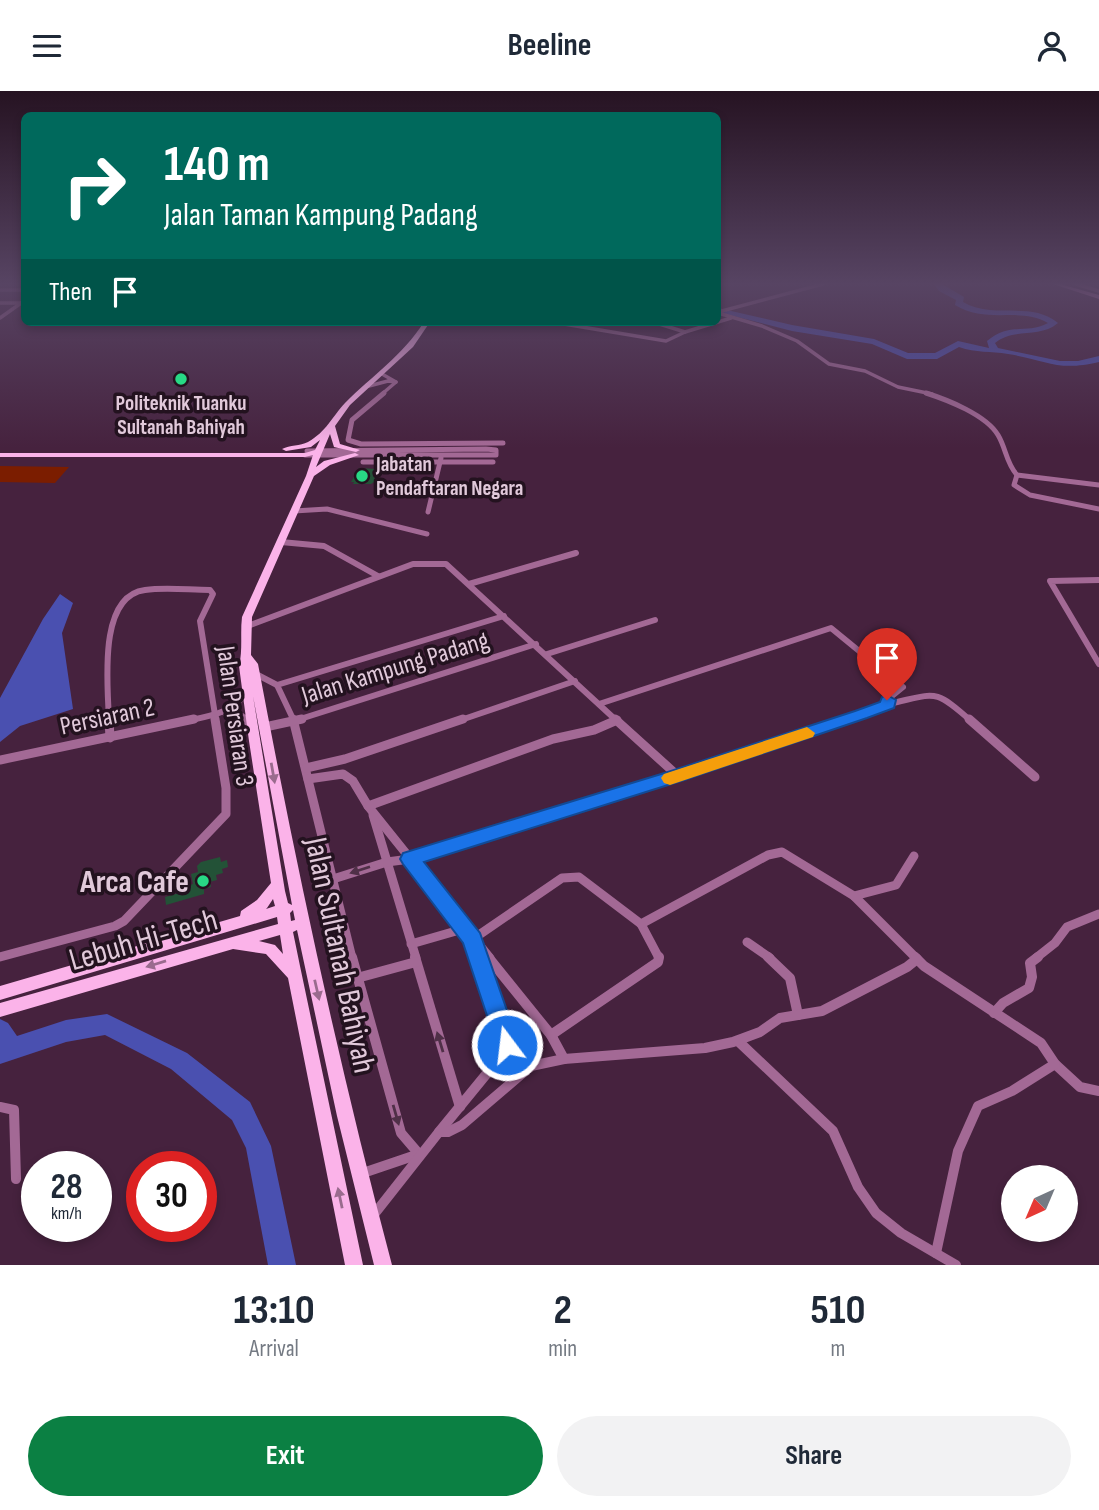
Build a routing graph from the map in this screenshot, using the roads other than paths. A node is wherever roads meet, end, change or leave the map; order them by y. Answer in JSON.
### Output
{"nodes":[{"id":1,"x":418,"y":339,"type":"edge"},
{"id":2,"x":649,"y":339,"type":"edge"},
{"id":3,"x":673,"y":339,"type":"edge"},
{"id":4,"x":792,"y":339,"type":"edge"},
{"id":5,"x":382,"y":374,"type":"junction"},
{"id":6,"x":396,"y":381,"type":"junction"},
{"id":7,"x":369,"y":386,"type":"junction"},
{"id":8,"x":332,"y":427,"type":"junction"},
{"id":9,"x":503,"y":443,"type":"dead end"},
{"id":10,"x":487,"y":447,"type":"junction"},
{"id":11,"x":173,"y":450,"type":"junction"},
{"id":12,"x":0,"y":453,"type":"edge"},
{"id":13,"x":265,"y":453,"type":"junction"},
{"id":14,"x":317,"y":453,"type":"junction"},
{"id":15,"x":355,"y":453,"type":"junction"},
{"id":16,"x":135,"y":455,"type":"junction"},
{"id":17,"x":248,"y":455,"type":"junction"},
{"id":18,"x":441,"y":459,"type":"junction"},
{"id":19,"x":363,"y":462,"type":"dead end"},
{"id":20,"x":493,"y":462,"type":"dead end"},
{"id":21,"x":1017,"y":475,"type":"junction"},
{"id":22,"x":310,"y":476,"type":"junction"},
{"id":23,"x":1099,"y":485,"type":"edge"},
{"id":24,"x":1099,"y":509,"type":"edge"},
{"id":25,"x":293,"y":511,"type":"junction"},
{"id":26,"x":428,"y":512,"type":"dead end"},
{"id":27,"x":427,"y":534,"type":"dead end"},
{"id":28,"x":281,"y":542,"type":"junction"},
{"id":29,"x":576,"y":553,"type":"dead end"},
{"id":30,"x":378,"y":576,"type":"junction"},
{"id":31,"x":1099,"y":580,"type":"edge"},
{"id":32,"x":469,"y":585,"type":"junction"},
{"id":33,"x":504,"y":615,"type":"junction"},
{"id":34,"x":655,"y":620,"type":"dead end"},
{"id":35,"x":245,"y":627,"type":"junction"},
{"id":36,"x":536,"y":645,"type":"junction"},
{"id":37,"x":547,"y":654,"type":"junction"},
{"id":38,"x":247,"y":657,"type":"junction"},
{"id":39,"x":1099,"y":664,"type":"edge"},
{"id":40,"x":254,"y":673,"type":"junction"},
{"id":41,"x":576,"y":681,"type":"junction"},
{"id":42,"x":277,"y":685,"type":"junction"},
{"id":43,"x":247,"y":691,"type":"junction"},
{"id":44,"x":599,"y":704,"type":"junction"},
{"id":45,"x":888,"y":704,"type":"junction"},
{"id":46,"x":218,"y":713,"type":"junction"},
{"id":47,"x":294,"y":720,"type":"junction"},
{"id":48,"x":617,"y":720,"type":"junction"},
{"id":49,"x":251,"y":725,"type":"junction"},
{"id":50,"x":265,"y":727,"type":"junction"},
{"id":51,"x":110,"y":738,"type":"junction"},
{"id":52,"x":0,"y":760,"type":"edge"},
{"id":53,"x":306,"y":768,"type":"junction"},
{"id":54,"x":678,"y":776,"type":"junction"},
{"id":55,"x":1035,"y":777,"type":"dead end"},
{"id":56,"x":308,"y":779,"type":"junction"},
{"id":57,"x":370,"y":808,"type":"junction"},
{"id":58,"x":914,"y":856,"type":"dead end"},
{"id":59,"x":410,"y":859,"type":"junction"},
{"id":60,"x":387,"y":862,"type":"junction"},
{"id":61,"x":333,"y":879,"type":"junction"},
{"id":62,"x":278,"y":883,"type":"junction"},
{"id":63,"x":854,"y":896,"type":"junction"},
{"id":64,"x":299,"y":904,"type":"junction"},
{"id":65,"x":282,"y":909,"type":"junction"},
{"id":66,"x":1099,"y":914,"type":"edge"},
{"id":67,"x":303,"y":923,"type":"junction"},
{"id":68,"x":642,"y":924,"type":"junction"},
{"id":69,"x":219,"y":928,"type":"junction"},
{"id":70,"x":285,"y":928,"type":"junction"},
{"id":71,"x":463,"y":929,"type":"junction"},
{"id":72,"x":473,"y":939,"type":"junction"},
{"id":73,"x":747,"y":942,"type":"dead end"},
{"id":74,"x":411,"y":944,"type":"junction"},
{"id":75,"x":221,"y":945,"type":"junction"},
{"id":76,"x":0,"y":957,"type":"edge"},
{"id":77,"x":917,"y":958,"type":"junction"},
{"id":78,"x":416,"y":962,"type":"junction"},
{"id":79,"x":293,"y":975,"type":"junction"},
{"id":80,"x":357,"y":978,"type":"junction"},
{"id":81,"x":0,"y":993,"type":"edge"},
{"id":82,"x":0,"y":1010,"type":"edge"},
{"id":83,"x":994,"y":1013,"type":"junction"},
{"id":84,"x":798,"y":1015,"type":"junction"},
{"id":85,"x":551,"y":1035,"type":"junction"},
{"id":86,"x":738,"y":1041,"type":"junction"},
{"id":87,"x":564,"y":1059,"type":"junction"},
{"id":88,"x":1055,"y":1064,"type":"junction"},
{"id":89,"x":1099,"y":1091,"type":"edge"},
{"id":90,"x":0,"y":1107,"type":"edge"},
{"id":91,"x":460,"y":1107,"type":"junction"},
{"id":92,"x":439,"y":1132,"type":"junction"},
{"id":93,"x":419,"y":1154,"type":"junction"},
{"id":94,"x":359,"y":1174,"type":"junction"},
{"id":95,"x":16,"y":1179,"type":"dead end"},
{"id":96,"x":371,"y":1219,"type":"junction"},
{"id":97,"x":936,"y":1253,"type":"junction"},
{"id":98,"x":354,"y":1265,"type":"edge"},
{"id":99,"x":383,"y":1265,"type":"edge"},
{"id":100,"x":956,"y":1265,"type":"edge"}],
"edges":[{"from":1,"to":5,"type":"main road","name":"Jalan Sultanah Bahiyah"},
{"from":2,"to":3,"type":"street"},
{"from":4,"to":21,"type":"street"},
{"from":5,"to":6,"type":"street"},
{"from":5,"to":7,"type":"main road","name":"Jalan Sultanah Bahiyah"},
{"from":6,"to":7,"type":"street"},
{"from":6,"to":10,"type":"street"},
{"from":7,"to":8,"type":"main road","name":"Jalan Sultanah Bahiyah"},
{"from":8,"to":13,"type":"main road"},
{"from":8,"to":14,"type":"main road","name":"Jalan Sultanah Bahiyah"},
{"from":8,"to":15,"type":"main road"},
{"from":9,"to":10,"type":"street"},
{"from":10,"to":15,"type":"street"},
{"from":10,"to":18,"type":"street"},
{"from":11,"to":12,"type":"main road"},
{"from":11,"to":13,"type":"main road"},
{"from":11,"to":16,"type":"main road"},
{"from":11,"to":17,"type":"main road"},
{"from":12,"to":16,"type":"main road"},
{"from":13,"to":14,"type":"main road"},
{"from":13,"to":17,"type":"main road"},
{"from":13,"to":22,"type":"main road"},
{"from":14,"to":15,"type":"street"},
{"from":14,"to":22,"type":"main road","name":"Jalan Sultanah Bahiyah"},
{"from":15,"to":18,"type":"street"},
{"from":15,"to":22,"type":"main road"},
{"from":16,"to":17,"type":"main road"},
{"from":18,"to":19,"type":"street"},
{"from":18,"to":20,"type":"street"},
{"from":18,"to":26,"type":"street"},
{"from":21,"to":23,"type":"street"},
{"from":21,"to":24,"type":"street"},
{"from":22,"to":25,"type":"main road","name":"Jalan Sultanah Bahiyah"},
{"from":25,"to":27,"type":"street"},
{"from":25,"to":28,"type":"main road","name":"Jalan Sultanah Bahiyah"},
{"from":28,"to":30,"type":"street"},
{"from":28,"to":35,"type":"main road","name":"Jalan Sultanah Bahiyah"},
{"from":29,"to":32,"type":"street"},
{"from":30,"to":32,"type":"street"},
{"from":30,"to":35,"type":"street"},
{"from":31,"to":39,"type":"street"},
{"from":32,"to":33,"type":"street"},
{"from":33,"to":36,"type":"street"},
{"from":33,"to":42,"type":"street"},
{"from":34,"to":37,"type":"street"},
{"from":35,"to":38,"type":"main road","name":"Jalan Sultanah Bahiyah"},
{"from":36,"to":37,"type":"street"},
{"from":36,"to":47,"type":"street","name":"Jalan Kampung Padang"},
{"from":37,"to":41,"type":"street"},
{"from":38,"to":40,"type":"main road","name":"Jalan Sultanah Bahiyah"},
{"from":38,"to":43,"type":"main road","name":"Jalan Sultanah Bahiyah"},
{"from":40,"to":42,"type":"street"},
{"from":40,"to":50,"type":"main road","name":"Jalan Sultanah Bahiyah"},
{"from":41,"to":44,"type":"street"},
{"from":41,"to":53,"type":"street"},
{"from":42,"to":47,"type":"street"},
{"from":43,"to":46,"type":"street"},
{"from":43,"to":49,"type":"main road","name":"Jalan Sultanah Bahiyah"},
{"from":44,"to":45,"type":"street"},
{"from":44,"to":48,"type":"street"},
{"from":45,"to":54,"type":"street"},
{"from":45,"to":55,"type":"street"},
{"from":46,"to":49,"type":"street"},
{"from":46,"to":51,"type":"street","name":"Persiaran 2"},
{"from":46,"to":51,"type":"street","name":"Jalan Persiaran 3"},
{"from":46,"to":76,"type":"street","name":"Jalan Persiaran 3"},
{"from":47,"to":50,"type":"street","name":"Jalan Kampung Padang"},
{"from":47,"to":53,"type":"street"},
{"from":48,"to":54,"type":"street"},
{"from":48,"to":57,"type":"street"},
{"from":49,"to":62,"type":"main road","name":"Jalan Sultanah Bahiyah"},
{"from":50,"to":64,"type":"main road","name":"Jalan Sultanah Bahiyah","one_way":true},
{"from":51,"to":52,"type":"street","name":"Persiaran 2"},
{"from":53,"to":56,"type":"street"},
{"from":54,"to":59,"type":"street"},
{"from":56,"to":57,"type":"street"},
{"from":56,"to":61,"type":"street"},
{"from":57,"to":59,"type":"street"},
{"from":57,"to":60,"type":"street"},
{"from":58,"to":63,"type":"street"},
{"from":59,"to":60,"type":"street"},
{"from":59,"to":71,"type":"street"},
{"from":60,"to":61,"type":"street","one_way":true},
{"from":60,"to":74,"type":"street"},
{"from":61,"to":80,"type":"street"},
{"from":62,"to":65,"type":"main road","name":"Jalan Sultanah Bahiyah"},
{"from":62,"to":69,"type":"main road"},
{"from":63,"to":68,"type":"street"},
{"from":63,"to":77,"type":"street"},
{"from":64,"to":65,"type":"main road","name":"Lebuh Hi-Tech"},
{"from":64,"to":67,"type":"main road","name":"Jalan Sultanah Bahiyah"},
{"from":65,"to":69,"type":"main road","name":"Lebuh Hi-Tech"},
{"from":65,"to":70,"type":"main road","name":"Jalan Sultanah Bahiyah"},
{"from":66,"to":83,"type":"street"},
{"from":67,"to":70,"type":"main road","name":"Lebuh Hi-Tech"},
{"from":67,"to":94,"type":"main road","name":"Jalan Sultanah Bahiyah","one_way":true},
{"from":68,"to":72,"type":"street"},
{"from":68,"to":85,"type":"street"},
{"from":69,"to":81,"type":"main road","name":"Lebuh Hi-Tech"},
{"from":70,"to":75,"type":"main road","name":"Lebuh Hi-Tech"},
{"from":70,"to":79,"type":"main road","name":"Jalan Sultanah Bahiyah"},
{"from":71,"to":72,"type":"street"},
{"from":71,"to":74,"type":"street"},
{"from":72,"to":85,"type":"street"},
{"from":72,"to":91,"type":"street"},
{"from":73,"to":84,"type":"street"},
{"from":74,"to":78,"type":"street"},
{"from":75,"to":79,"type":"main road"},
{"from":75,"to":82,"type":"main road","name":"Lebuh Hi-Tech","one_way":true},
{"from":77,"to":83,"type":"street"},
{"from":77,"to":84,"type":"street"},
{"from":78,"to":80,"type":"street"},
{"from":91,"to":78,"type":"street","one_way":true},
{"from":98,"to":79,"type":"main road","name":"Jalan Sultanah Bahiyah","one_way":true},
{"from":80,"to":93,"type":"street","one_way":true},
{"from":83,"to":88,"type":"street"},
{"from":84,"to":86,"type":"street"},
{"from":85,"to":87,"type":"street"},
{"from":86,"to":87,"type":"street"},
{"from":86,"to":97,"type":"street"},
{"from":87,"to":92,"type":"street"},
{"from":88,"to":89,"type":"street"},
{"from":88,"to":97,"type":"street"},
{"from":90,"to":95,"type":"street"},
{"from":91,"to":92,"type":"street"},
{"from":92,"to":93,"type":"street"},
{"from":93,"to":94,"type":"street"},
{"from":93,"to":96,"type":"street"},
{"from":94,"to":96,"type":"main road","name":"Jalan Sultanah Bahiyah"},
{"from":96,"to":99,"type":"main road","name":"Jalan Sultanah Bahiyah"},
{"from":97,"to":100,"type":"street"}]}
